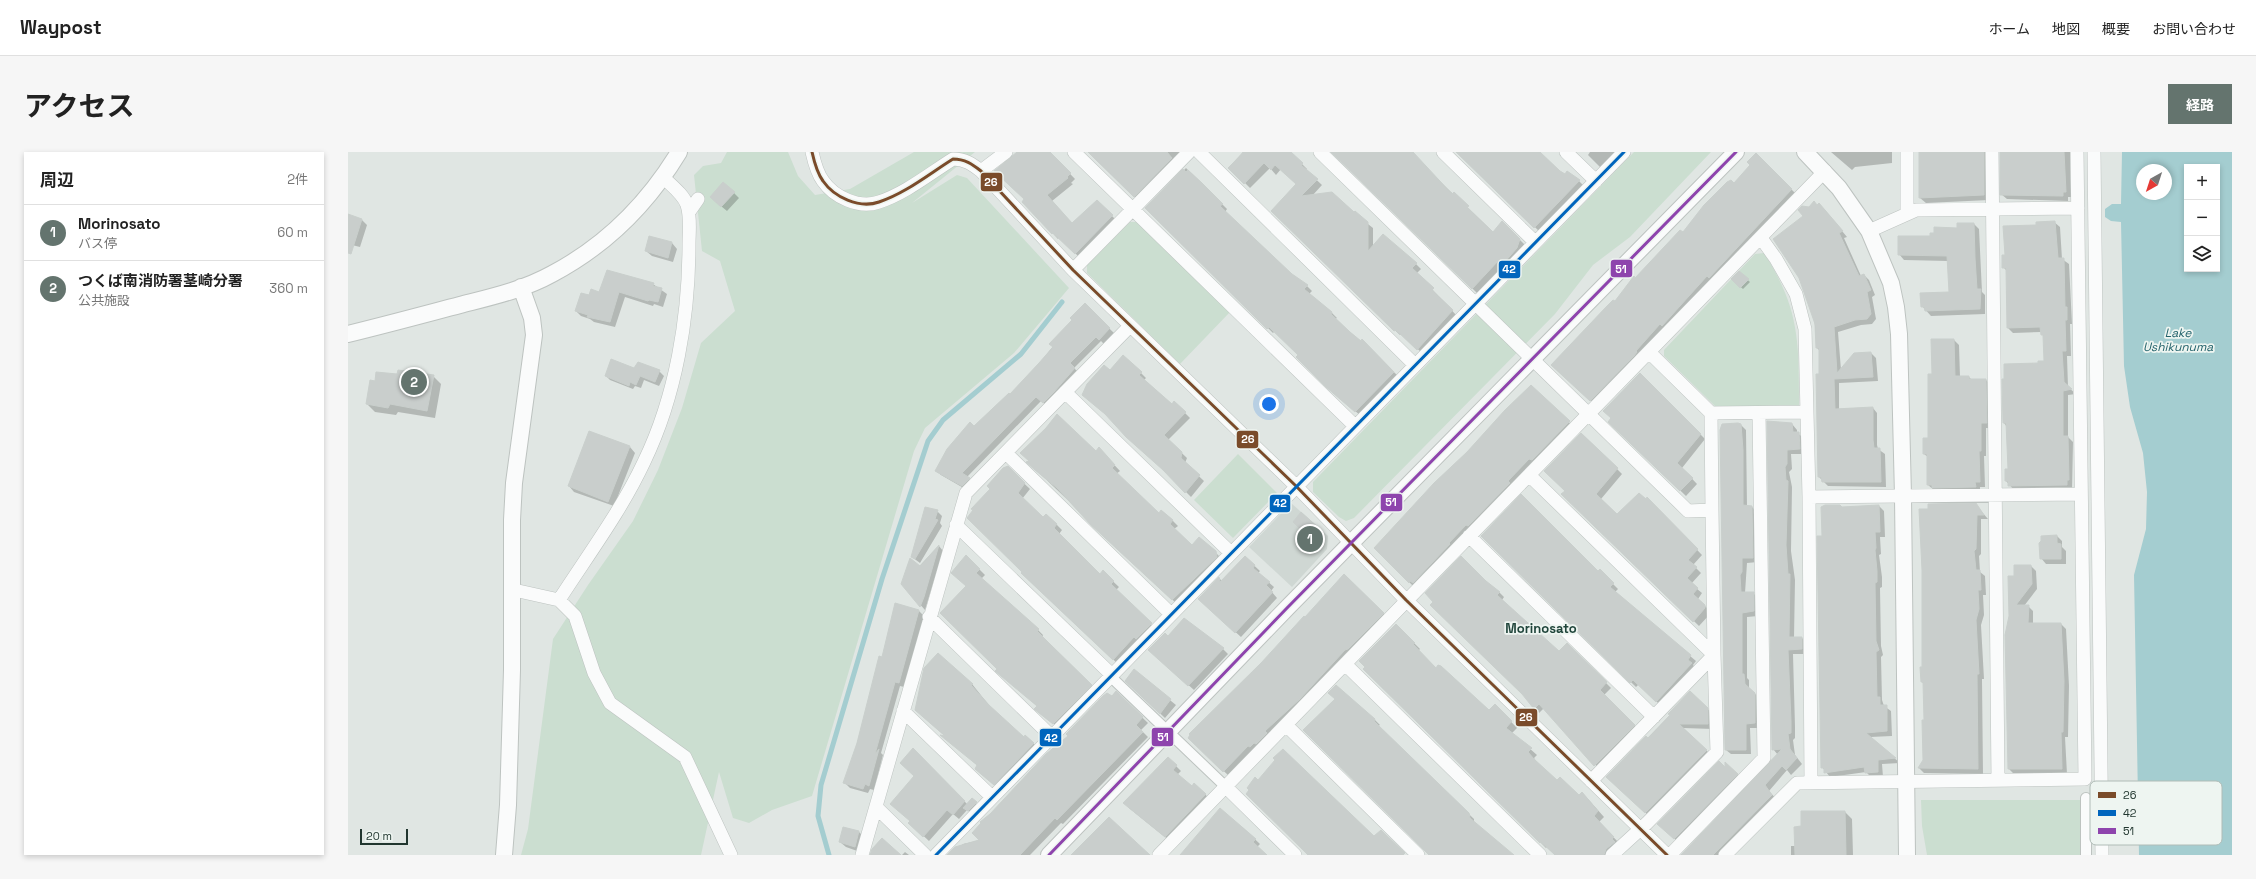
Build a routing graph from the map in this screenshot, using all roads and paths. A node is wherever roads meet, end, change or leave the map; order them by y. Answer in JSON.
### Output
{"nodes":[{"id":1,"x":679,"y":152,"type":"edge"},
{"id":2,"x":812,"y":152,"type":"edge"},
{"id":3,"x":1006,"y":152,"type":"edge"},
{"id":4,"x":1074,"y":152,"type":"edge"},
{"id":5,"x":1189,"y":152,"type":"edge"},
{"id":6,"x":1199,"y":152,"type":"edge"},
{"id":7,"x":1320,"y":152,"type":"edge"},
{"id":8,"x":1443,"y":152,"type":"edge"},
{"id":9,"x":1566,"y":152,"type":"edge"},
{"id":10,"x":1624,"y":152,"type":"edge"},
{"id":11,"x":1736,"y":152,"type":"edge"},
{"id":12,"x":1805,"y":152,"type":"edge"},
{"id":13,"x":1907,"y":152,"type":"edge"},
{"id":14,"x":1992,"y":152,"type":"edge"},
{"id":15,"x":2077,"y":152,"type":"edge"},
{"id":16,"x":2094,"y":152,"type":"edge"},
{"id":17,"x":1825,"y":171,"type":"junction"},
{"id":18,"x":981,"y":172,"type":"junction"},
{"id":19,"x":664,"y":178,"type":"junction"},
{"id":20,"x":1596,"y":181,"type":"junction"},
{"id":21,"x":698,"y":199,"type":"dead end"},
{"id":22,"x":1992,"y":208,"type":"junction"},
{"id":23,"x":2078,"y":208,"type":"junction"},
{"id":24,"x":1133,"y":209,"type":"junction"},
{"id":25,"x":689,"y":212,"type":"junction"},
{"id":26,"x":1907,"y":212,"type":"junction"},
{"id":27,"x":1869,"y":231,"type":"junction"},
{"id":28,"x":1760,"y":238,"type":"junction"},
{"id":29,"x":1535,"y":242,"type":"junction"},
{"id":30,"x":1073,"y":270,"type":"junction"},
{"id":31,"x":521,"y":288,"type":"junction"},
{"id":32,"x":1476,"y":304,"type":"junction"},
{"id":33,"x":1130,"y":326,"type":"junction"},
{"id":34,"x":348,"y":334,"type":"edge"},
{"id":35,"x":1650,"y":353,"type":"junction"},
{"id":36,"x":1532,"y":359,"type":"junction"},
{"id":37,"x":1415,"y":364,"type":"junction"},
{"id":38,"x":1065,"y":392,"type":"junction"},
{"id":39,"x":1807,"y":412,"type":"junction"},
{"id":40,"x":1711,"y":413,"type":"junction"},
{"id":41,"x":1760,"y":413,"type":"junction"},
{"id":42,"x":1589,"y":414,"type":"junction"},
{"id":43,"x":1355,"y":426,"type":"junction"},
{"id":44,"x":1006,"y":453,"type":"junction"},
{"id":45,"x":1529,"y":475,"type":"junction"},
{"id":46,"x":1296,"y":486,"type":"junction"},
{"id":47,"x":1995,"y":494,"type":"junction"},
{"id":48,"x":2081,"y":494,"type":"junction"},
{"id":49,"x":1903,"y":496,"type":"junction"},
{"id":50,"x":1809,"y":497,"type":"junction"},
{"id":51,"x":1712,"y":510,"type":"junction"},
{"id":52,"x":956,"y":525,"type":"junction"},
{"id":53,"x":1469,"y":536,"type":"junction"},
{"id":54,"x":1351,"y":544,"type":"junction"},
{"id":55,"x":1231,"y":553,"type":"junction"},
{"id":56,"x":514,"y":590,"type":"junction"},
{"id":57,"x":558,"y":600,"type":"junction"},
{"id":58,"x":1406,"y":600,"type":"junction"},
{"id":59,"x":1171,"y":614,"type":"junction"},
{"id":60,"x":929,"y":617,"type":"junction"},
{"id":61,"x":1714,"y":655,"type":"junction"},
{"id":62,"x":1345,"y":664,"type":"junction"},
{"id":63,"x":1111,"y":676,"type":"junction"},
{"id":64,"x":903,"y":711,"type":"junction"},
{"id":65,"x":1654,"y":717,"type":"junction"},
{"id":66,"x":1286,"y":725,"type":"junction"},
{"id":67,"x":1169,"y":732,"type":"junction"},
{"id":68,"x":1051,"y":736,"type":"junction"},
{"id":69,"x":1998,"y":780,"type":"junction"},
{"id":70,"x":1591,"y":781,"type":"junction"},
{"id":71,"x":1811,"y":781,"type":"junction"},
{"id":72,"x":1906,"y":781,"type":"junction"},
{"id":73,"x":2101,"y":781,"type":"edge"},
{"id":74,"x":1226,"y":787,"type":"junction"},
{"id":75,"x":992,"y":797,"type":"junction"},
{"id":76,"x":2086,"y":798,"type":"dead end"},
{"id":77,"x":876,"y":807,"type":"junction"},
{"id":78,"x":1640,"y":829,"type":"junction"},
{"id":79,"x":2102,"y":845,"type":"edge"},
{"id":80,"x":1167,"y":852,"type":"edge"},
{"id":81,"x":1730,"y":854,"type":"edge"},
{"id":82,"x":504,"y":855,"type":"edge"},
{"id":83,"x":731,"y":855,"type":"edge"},
{"id":84,"x":862,"y":855,"type":"edge"},
{"id":85,"x":925,"y":855,"type":"edge"},
{"id":86,"x":936,"y":855,"type":"edge"},
{"id":87,"x":1049,"y":855,"type":"edge"},
{"id":88,"x":1295,"y":855,"type":"edge"},
{"id":89,"x":1418,"y":855,"type":"edge"},
{"id":90,"x":1540,"y":855,"type":"edge"},
{"id":91,"x":1612,"y":855,"type":"edge"},
{"id":92,"x":1668,"y":855,"type":"edge"},
{"id":93,"x":1907,"y":855,"type":"edge"},
{"id":94,"x":2086,"y":855,"type":"edge"},
{"id":95,"x":2102,"y":855,"type":"edge"}],
"edges":[{"from":1,"to":19,"type":"street"},
{"from":2,"to":18,"type":"street"},
{"from":3,"to":18,"type":"street"},
{"from":4,"to":24,"type":"street"},
{"from":5,"to":24,"type":"street"},
{"from":6,"to":37,"type":"street"},
{"from":7,"to":32,"type":"street"},
{"from":8,"to":29,"type":"street"},
{"from":9,"to":20,"type":"street"},
{"from":10,"to":20,"type":"street"},
{"from":11,"to":36,"type":"street"},
{"from":12,"to":17,"type":"street"},
{"from":13,"to":26,"type":"street"},
{"from":14,"to":22,"type":"street"},
{"from":15,"to":23,"type":"street"},
{"from":16,"to":73,"type":"street"},
{"from":17,"to":27,"type":"street"},
{"from":17,"to":28,"type":"street"},
{"from":18,"to":30,"type":"street"},
{"from":19,"to":25,"type":"street"},
{"from":19,"to":31,"type":"street"},
{"from":20,"to":29,"type":"street"},
{"from":21,"to":25,"type":"street"},
{"from":22,"to":23,"type":"street"},
{"from":22,"to":26,"type":"street"},
{"from":22,"to":47,"type":"street"},
{"from":23,"to":48,"type":"street"},
{"from":24,"to":30,"type":"street"},
{"from":24,"to":43,"type":"street"},
{"from":25,"to":57,"type":"street"},
{"from":26,"to":27,"type":"street"},
{"from":27,"to":49,"type":"street"},
{"from":28,"to":35,"type":"street"},
{"from":28,"to":39,"type":"street"},
{"from":29,"to":32,"type":"street"},
{"from":30,"to":33,"type":"street"},
{"from":31,"to":34,"type":"street"},
{"from":31,"to":56,"type":"street"},
{"from":32,"to":36,"type":"street"},
{"from":32,"to":37,"type":"street"},
{"from":33,"to":38,"type":"street"},
{"from":33,"to":46,"type":"street"},
{"from":35,"to":40,"type":"street"},
{"from":35,"to":42,"type":"street"},
{"from":36,"to":42,"type":"street"},
{"from":36,"to":54,"type":"street"},
{"from":37,"to":43,"type":"street"},
{"from":38,"to":44,"type":"street"},
{"from":38,"to":55,"type":"street"},
{"from":39,"to":41,"type":"street"},
{"from":39,"to":50,"type":"street"},
{"from":40,"to":41,"type":"street"},
{"from":40,"to":51,"type":"street"},
{"from":41,"to":92,"type":"street"},
{"from":42,"to":45,"type":"street"},
{"from":42,"to":51,"type":"street"},
{"from":43,"to":46,"type":"street"},
{"from":44,"to":52,"type":"street"},
{"from":44,"to":59,"type":"street"},
{"from":45,"to":53,"type":"street"},
{"from":45,"to":61,"type":"street"},
{"from":46,"to":54,"type":"street"},
{"from":46,"to":55,"type":"street"},
{"from":47,"to":48,"type":"street"},
{"from":47,"to":49,"type":"street"},
{"from":47,"to":69,"type":"street"},
{"from":48,"to":69,"type":"street"},
{"from":49,"to":50,"type":"street"},
{"from":49,"to":72,"type":"street"},
{"from":50,"to":71,"type":"street"},
{"from":51,"to":61,"type":"street"},
{"from":52,"to":60,"type":"street"},
{"from":52,"to":63,"type":"street"},
{"from":53,"to":58,"type":"street"},
{"from":53,"to":65,"type":"street"},
{"from":54,"to":58,"type":"street"},
{"from":54,"to":67,"type":"street"},
{"from":55,"to":59,"type":"street"},
{"from":56,"to":57,"type":"street"},
{"from":56,"to":82,"type":"street"},
{"from":57,"to":83,"type":"street"},
{"from":58,"to":62,"type":"street"},
{"from":58,"to":70,"type":"street"},
{"from":59,"to":63,"type":"street"},
{"from":60,"to":64,"type":"street"},
{"from":60,"to":68,"type":"street"},
{"from":61,"to":65,"type":"street"},
{"from":61,"to":78,"type":"street"},
{"from":62,"to":66,"type":"street"},
{"from":62,"to":90,"type":"street"},
{"from":63,"to":67,"type":"street"},
{"from":63,"to":68,"type":"street"},
{"from":64,"to":75,"type":"street"},
{"from":64,"to":77,"type":"street"},
{"from":65,"to":70,"type":"street"},
{"from":66,"to":74,"type":"street"},
{"from":66,"to":89,"type":"street"},
{"from":67,"to":74,"type":"street"},
{"from":67,"to":87,"type":"street"},
{"from":68,"to":75,"type":"street"},
{"from":69,"to":72,"type":"street"},
{"from":70,"to":78,"type":"street"},
{"from":71,"to":72,"type":"street"},
{"from":71,"to":81,"type":"street"},
{"from":72,"to":93,"type":"street"},
{"from":74,"to":80,"type":"street"},
{"from":74,"to":88,"type":"street"},
{"from":75,"to":86,"type":"street"},
{"from":76,"to":94,"type":"street"},
{"from":77,"to":84,"type":"street"},
{"from":77,"to":85,"type":"street"},
{"from":78,"to":91,"type":"street"},
{"from":78,"to":92,"type":"street"},
{"from":79,"to":95,"type":"street"}]}
